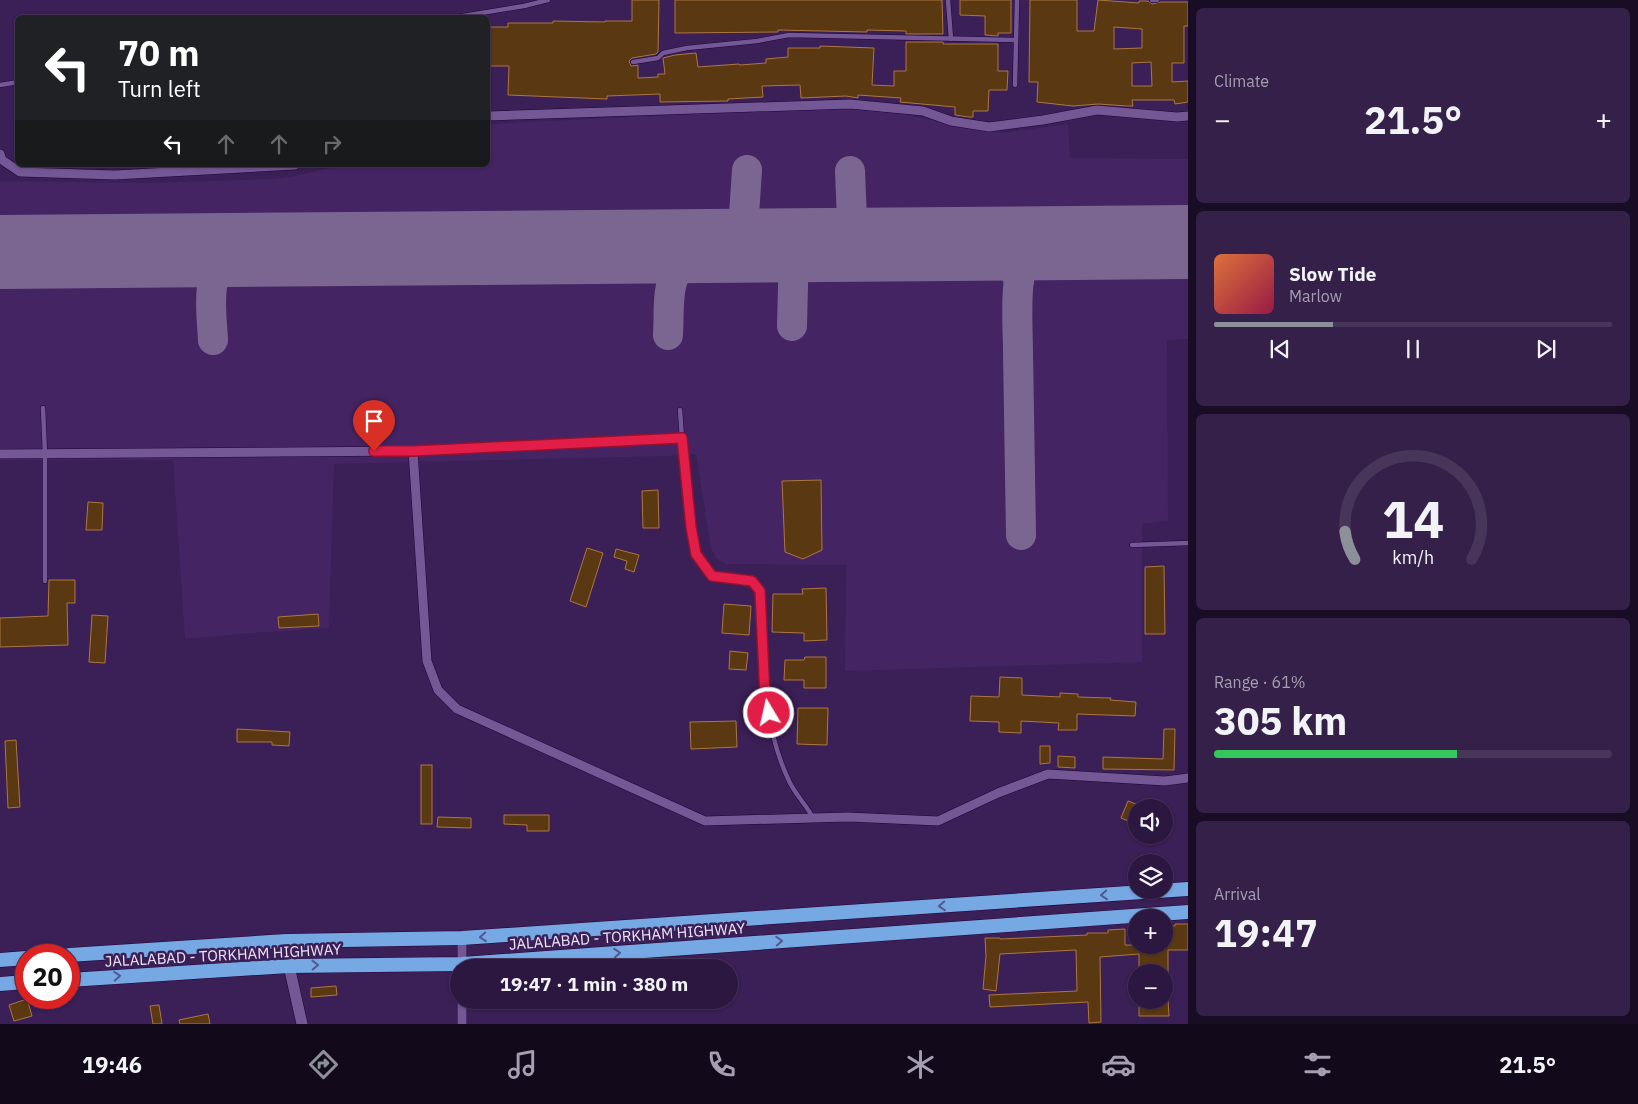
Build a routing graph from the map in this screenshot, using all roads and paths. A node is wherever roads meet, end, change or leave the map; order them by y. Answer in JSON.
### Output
{"nodes":[{"id":1,"x":548,"y":0,"type":"edge"},
{"id":2,"x":948,"y":0,"type":"edge"},
{"id":3,"x":1017,"y":0,"type":"edge"},
{"id":4,"x":1152,"y":0,"type":"edge"},
{"id":5,"x":1158,"y":0,"type":"edge"},
{"id":6,"x":469,"y":15,"type":"edge"},
{"id":7,"x":951,"y":39,"type":"junction"},
{"id":8,"x":1015,"y":40,"type":"junction"},
{"id":9,"x":634,"y":62,"type":"dead end"},
{"id":10,"x":15,"y":82,"type":"edge"},
{"id":11,"x":1015,"y":84,"type":"dead end"},
{"id":12,"x":0,"y":85,"type":"edge"},
{"id":13,"x":490,"y":116,"type":"edge"},
{"id":14,"x":1188,"y":116,"type":"edge"},
{"id":15,"x":0,"y":154,"type":"edge"},
{"id":16,"x":259,"y":167,"type":"edge"},
{"id":17,"x":43,"y":408,"type":"dead end"},
{"id":18,"x":680,"y":410,"type":"dead end"},
{"id":19,"x":682,"y":438,"type":"junction"},
{"id":20,"x":413,"y":451,"type":"junction"},
{"id":21,"x":0,"y":454,"type":"edge"},
{"id":22,"x":45,"y":454,"type":"junction"},
{"id":23,"x":1188,"y":543,"type":"edge"},
{"id":24,"x":1132,"y":545,"type":"dead end"},
{"id":25,"x":45,"y":581,"type":"dead end"},
{"id":26,"x":1188,"y":778,"type":"edge"},
{"id":27,"x":813,"y":818,"type":"junction"},
{"id":28,"x":1188,"y":889,"type":"edge"},
{"id":29,"x":1188,"y":912,"type":"edge"},
{"id":30,"x":462,"y":938,"type":"junction"},
{"id":31,"x":286,"y":941,"type":"junction"},
{"id":32,"x":80,"y":954,"type":"edge"},
{"id":33,"x":15,"y":959,"type":"edge"},
{"id":34,"x":462,"y":959,"type":"edge"},
{"id":35,"x":556,"y":959,"type":"edge"},
{"id":36,"x":0,"y":960,"type":"edge"},
{"id":37,"x":289,"y":966,"type":"junction"},
{"id":38,"x":450,"y":966,"type":"edge"},
{"id":39,"x":80,"y":979,"type":"edge"},
{"id":40,"x":15,"y":983,"type":"edge"},
{"id":41,"x":0,"y":984,"type":"edge"},
{"id":42,"x":462,"y":1009,"type":"edge"},
{"id":43,"x":302,"y":1024,"type":"edge"},
{"id":44,"x":462,"y":1024,"type":"edge"}],
"edges":[{"from":1,"to":6,"type":"lane"},
{"from":2,"to":7,"type":"lane"},
{"from":3,"to":8,"type":"lane"},
{"from":4,"to":5,"type":"lane"},
{"from":7,"to":8,"type":"lane"},
{"from":7,"to":9,"type":"lane"},
{"from":8,"to":11,"type":"lane"},
{"from":10,"to":12,"type":"lane"},
{"from":13,"to":14,"type":"street"},
{"from":15,"to":16,"type":"street"},
{"from":17,"to":22,"type":"lane"},
{"from":18,"to":19,"type":"lane"},
{"from":19,"to":20,"type":"lane"},
{"from":19,"to":27,"type":"lane"},
{"from":20,"to":22,"type":"street"},
{"from":20,"to":27,"type":"street"},
{"from":21,"to":22,"type":"street"},
{"from":22,"to":25,"type":"lane"},
{"from":23,"to":24,"type":"lane"},
{"from":26,"to":27,"type":"street"},
{"from":28,"to":30,"type":"highway","name":"JALALABAD - TORKHAM HIGHWAY","one_way":true},
{"from":35,"to":29,"type":"highway","name":"JALALABAD - TORKHAM HIGHWAY","one_way":true},
{"from":30,"to":31,"type":"highway","name":"JALALABAD - TORKHAM HIGHWAY"},
{"from":30,"to":34,"type":"street"},
{"from":31,"to":32,"type":"highway","name":"JALALABAD - TORKHAM HIGHWAY"},
{"from":31,"to":37,"type":"street"},
{"from":33,"to":36,"type":"highway"},
{"from":37,"to":38,"type":"highway","name":"JALALABAD - TORKHAM HIGHWAY","one_way":true},
{"from":39,"to":37,"type":"highway","name":"JALALABAD - TORKHAM HIGHWAY","one_way":true},
{"from":37,"to":43,"type":"street"},
{"from":40,"to":41,"type":"highway"},
{"from":42,"to":44,"type":"street"}]}
